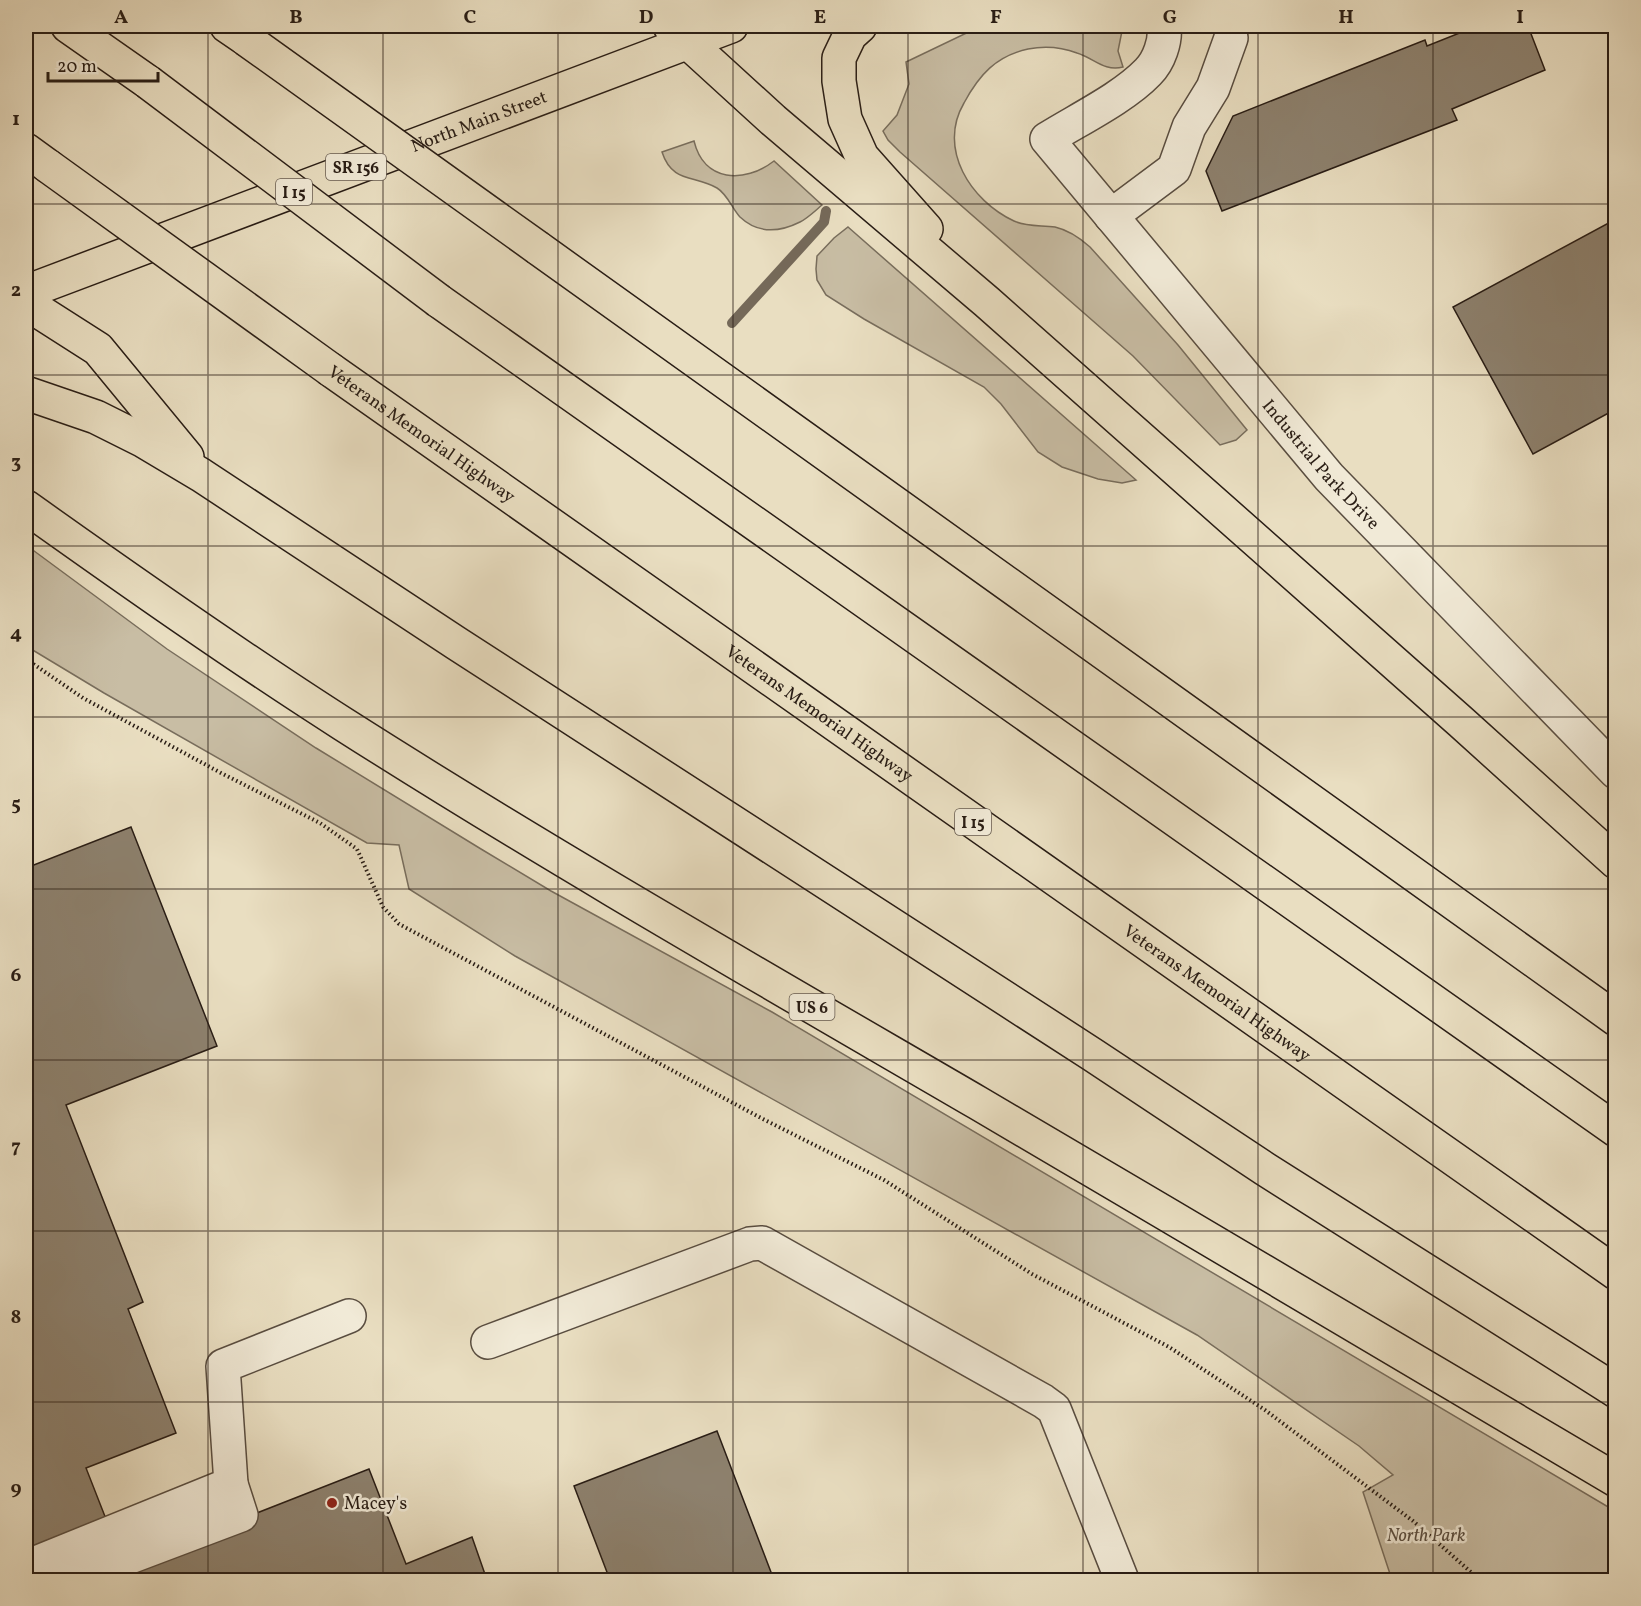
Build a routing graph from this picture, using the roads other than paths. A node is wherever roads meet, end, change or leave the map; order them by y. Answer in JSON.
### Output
{"nodes":[{"id":1,"x":68,"y":26,"type":"edge"},
{"id":2,"x":730,"y":26,"type":"edge"},
{"id":3,"x":860,"y":26,"type":"edge"},
{"id":4,"x":1164,"y":26,"type":"edge"},
{"id":5,"x":237,"y":32,"type":"edge"},
{"id":6,"x":679,"y":34,"type":"edge"},
{"id":7,"x":1231,"y":38,"type":"dead end"},
{"id":8,"x":37,"y":158,"type":"edge"},
{"id":9,"x":1112,"y":216,"type":"junction"},
{"id":10,"x":26,"y":292,"type":"edge"},
{"id":11,"x":987,"y":302,"type":"junction"},
{"id":12,"x":26,"y":303,"type":"edge"},
{"id":13,"x":26,"y":393,"type":"edge"},
{"id":14,"x":201,"y":475,"type":"junction"},
{"id":15,"x":26,"y":507,"type":"edge"},
{"id":16,"x":1616,"y":772,"type":"edge"},
{"id":17,"x":1616,"y":862,"type":"edge"},
{"id":18,"x":1616,"y":1019,"type":"edge"},
{"id":19,"x":1616,"y":1130,"type":"edge"},
{"id":20,"x":1616,"y":1273,"type":"edge"},
{"id":21,"x":349,"y":1316,"type":"dead end"},
{"id":22,"x":488,"y":1342,"type":"dead end"},
{"id":23,"x":1616,"y":1391,"type":"edge"},
{"id":24,"x":1616,"y":1480,"type":"edge"},
{"id":25,"x":231,"y":1484,"type":"junction"},
{"id":26,"x":26,"y":1567,"type":"edge"},
{"id":27,"x":69,"y":1581,"type":"edge"},
{"id":28,"x":1122,"y":1581,"type":"edge"}],
"edges":[{"from":1,"to":19,"type":"main road","number":"I 15","bridge":true},
{"from":2,"to":6,"type":"main road","name":"North Main Street"},
{"from":3,"to":11,"type":"main road"},
{"from":4,"to":9,"type":"street","name":"Industrial Park Drive"},
{"from":5,"to":18,"type":"main road","bridge":true},
{"from":6,"to":10,"type":"main road","name":"North Main Street","number":"SR 156"},
{"from":6,"to":11,"type":"main road"},
{"from":7,"to":9,"type":"street"},
{"from":8,"to":20,"type":"main road","name":"Veterans Memorial Highway","number":"I 15","bridge":true},
{"from":9,"to":16,"type":"street","name":"Industrial Park Drive"},
{"from":11,"to":17,"type":"main road"},
{"from":12,"to":14,"type":"main road"},
{"from":13,"to":14,"type":"main road"},
{"from":14,"to":23,"type":"main road"},
{"from":15,"to":24,"type":"main road","number":"US 6"},
{"from":21,"to":25,"type":"street"},
{"from":22,"to":28,"type":"street"},
{"from":25,"to":26,"type":"street"},
{"from":25,"to":27,"type":"street"}]}
